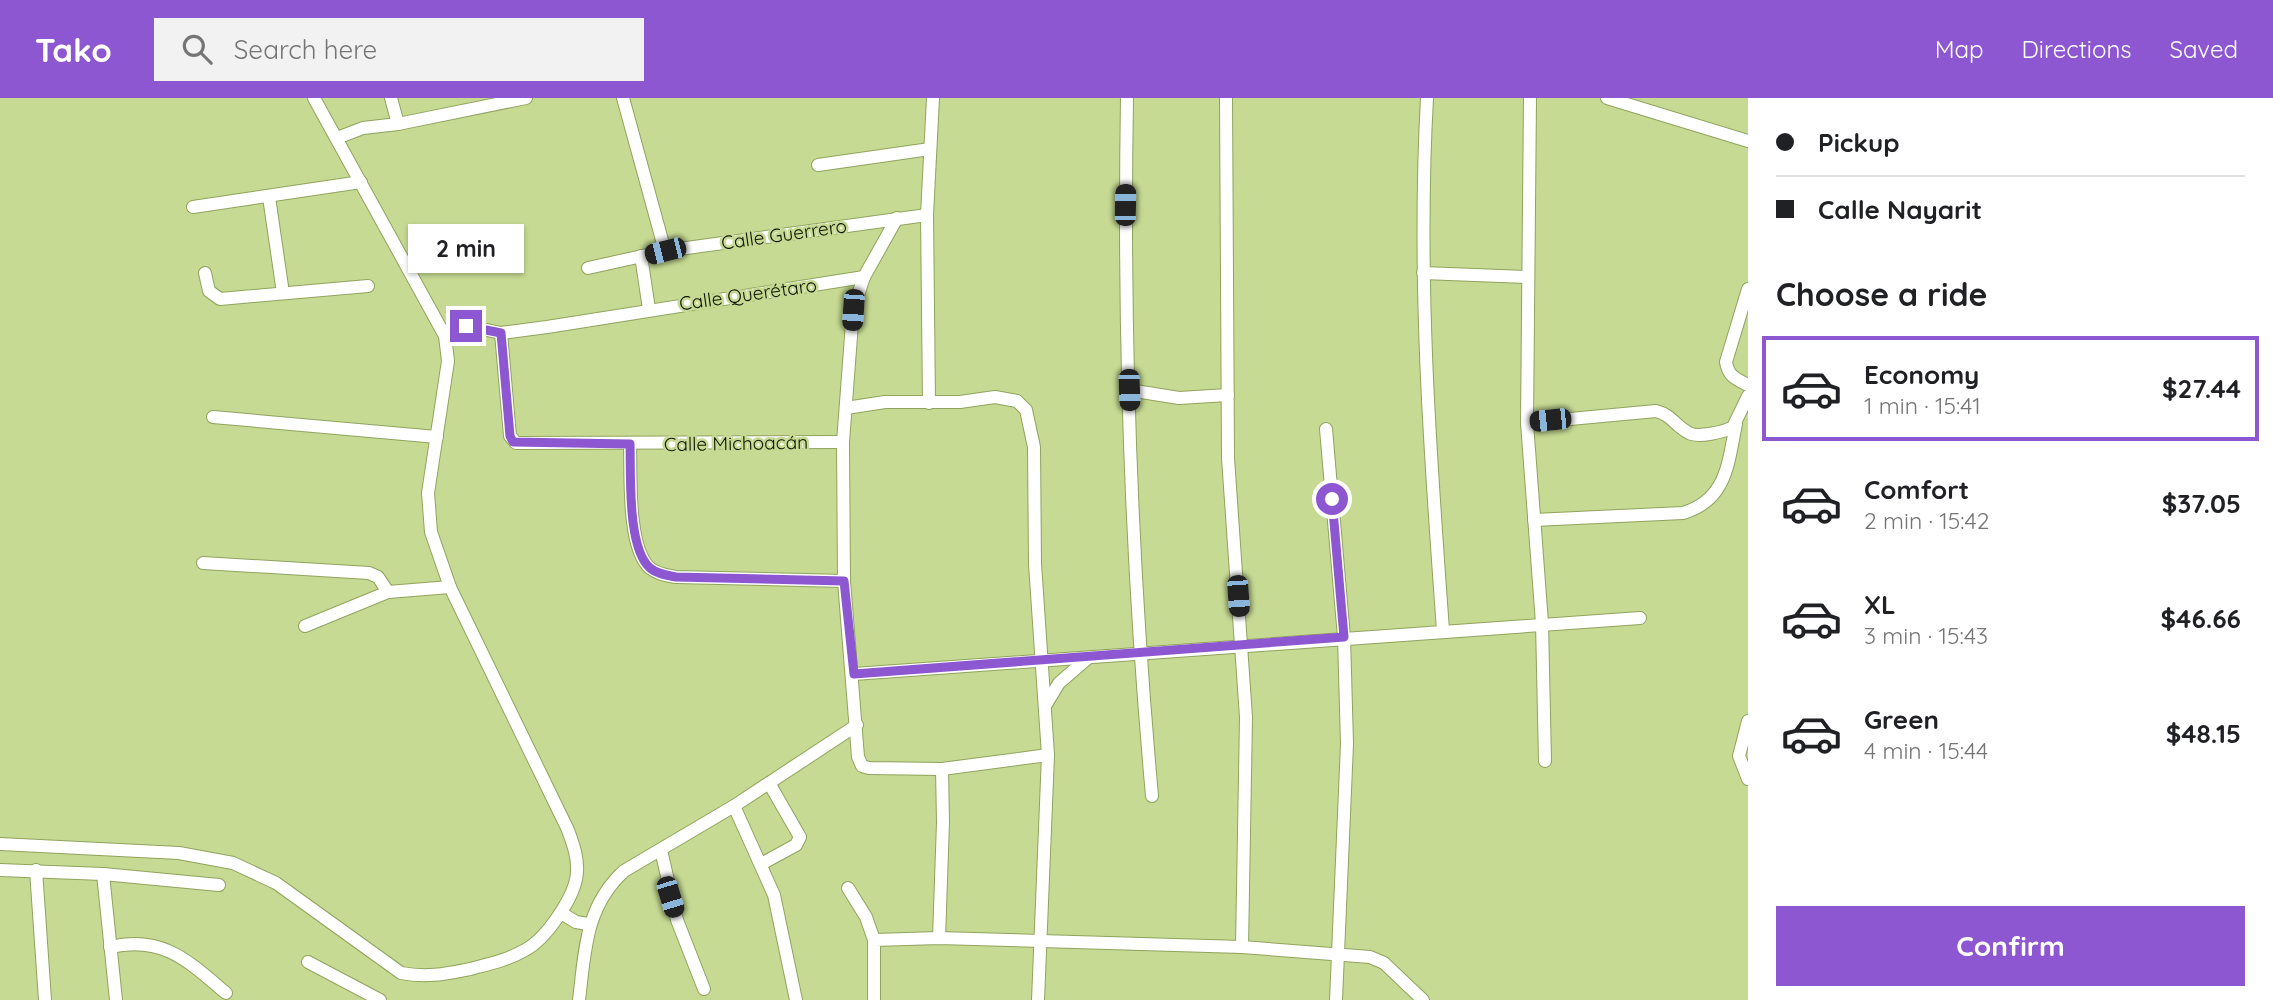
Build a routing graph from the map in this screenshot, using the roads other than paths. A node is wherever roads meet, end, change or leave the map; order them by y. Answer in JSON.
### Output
{"nodes":[{"id":1,"x":314,"y":98,"type":"edge"},
{"id":2,"x":391,"y":98,"type":"edge"},
{"id":3,"x":526,"y":98,"type":"edge"},
{"id":4,"x":623,"y":98,"type":"edge"},
{"id":5,"x":933,"y":98,"type":"edge"},
{"id":6,"x":1127,"y":98,"type":"edge"},
{"id":7,"x":1226,"y":98,"type":"edge"},
{"id":8,"x":1427,"y":98,"type":"edge"},
{"id":9,"x":1530,"y":98,"type":"edge"},
{"id":10,"x":1607,"y":98,"type":"edge"},
{"id":11,"x":498,"y":101,"type":"edge"},
{"id":12,"x":398,"y":124,"type":"junction"},
{"id":13,"x":339,"y":137,"type":"junction"},
{"id":14,"x":1748,"y":141,"type":"edge"},
{"id":15,"x":930,"y":149,"type":"junction"},
{"id":16,"x":818,"y":165,"type":"dead end"},
{"id":17,"x":361,"y":182,"type":"junction"},
{"id":18,"x":269,"y":197,"type":"junction"},
{"id":19,"x":193,"y":207,"type":"dead end"},
{"id":20,"x":927,"y":215,"type":"junction"},
{"id":21,"x":897,"y":218,"type":"junction"},
{"id":22,"x":665,"y":251,"type":"junction"},
{"id":23,"x":641,"y":256,"type":"junction"},
{"id":24,"x":587,"y":268,"type":"dead end"},
{"id":25,"x":205,"y":273,"type":"dead end"},
{"id":26,"x":1423,"y":273,"type":"junction"},
{"id":27,"x":864,"y":277,"type":"junction"},
{"id":28,"x":1528,"y":278,"type":"junction"},
{"id":29,"x":368,"y":286,"type":"dead end"},
{"id":30,"x":1748,"y":289,"type":"edge"},
{"id":31,"x":284,"y":293,"type":"junction"},
{"id":32,"x":649,"y":309,"type":"junction"},
{"id":33,"x":501,"y":333,"type":"junction"},
{"id":34,"x":447,"y":335,"type":"junction"},
{"id":35,"x":1748,"y":385,"type":"edge"},
{"id":36,"x":1129,"y":390,"type":"junction"},
{"id":37,"x":1228,"y":395,"type":"junction"},
{"id":38,"x":1748,"y":396,"type":"edge"},
{"id":39,"x":929,"y":403,"type":"junction"},
{"id":40,"x":846,"y":408,"type":"junction"},
{"id":41,"x":213,"y":417,"type":"dead end"},
{"id":42,"x":1527,"y":423,"type":"junction"},
{"id":43,"x":1736,"y":424,"type":"junction"},
{"id":44,"x":1325,"y":429,"type":"dead end"},
{"id":45,"x":437,"y":437,"type":"junction"},
{"id":46,"x":843,"y":442,"type":"junction"},
{"id":47,"x":630,"y":444,"type":"junction"},
{"id":48,"x":1534,"y":520,"type":"junction"},
{"id":49,"x":203,"y":563,"type":"dead end"},
{"id":50,"x":844,"y":581,"type":"junction"},
{"id":51,"x":450,"y":587,"type":"junction"},
{"id":52,"x":388,"y":592,"type":"junction"},
{"id":53,"x":1640,"y":618,"type":"dead end"},
{"id":54,"x":1542,"y":623,"type":"junction"},
{"id":55,"x":305,"y":626,"type":"dead end"},
{"id":56,"x":1443,"y":630,"type":"junction"},
{"id":57,"x":1344,"y":637,"type":"junction"},
{"id":58,"x":1241,"y":645,"type":"junction"},
{"id":59,"x":1139,"y":654,"type":"junction"},
{"id":60,"x":1089,"y":657,"type":"junction"},
{"id":61,"x":1041,"y":659,"type":"junction"},
{"id":62,"x":854,"y":674,"type":"junction"},
{"id":63,"x":1045,"y":707,"type":"junction"},
{"id":64,"x":1748,"y":721,"type":"edge"},
{"id":65,"x":857,"y":726,"type":"junction"},
{"id":66,"x":1048,"y":755,"type":"junction"},
{"id":67,"x":1545,"y":761,"type":"dead end"},
{"id":68,"x":942,"y":769,"type":"junction"},
{"id":69,"x":1748,"y":779,"type":"edge"},
{"id":70,"x":769,"y":783,"type":"junction"},
{"id":71,"x":1152,"y":796,"type":"dead end"},
{"id":72,"x":734,"y":806,"type":"junction"},
{"id":73,"x":3,"y":842,"type":"edge"},
{"id":74,"x":661,"y":850,"type":"junction"},
{"id":75,"x":761,"y":864,"type":"junction"},
{"id":76,"x":0,"y":870,"type":"edge"},
{"id":77,"x":36,"y":870,"type":"junction"},
{"id":78,"x":103,"y":874,"type":"junction"},
{"id":79,"x":219,"y":885,"type":"dead end"},
{"id":80,"x":848,"y":888,"type":"dead end"},
{"id":81,"x":573,"y":918,"type":"junction"},
{"id":82,"x":939,"y":938,"type":"junction"},
{"id":83,"x":874,"y":940,"type":"junction"},
{"id":84,"x":1039,"y":941,"type":"junction"},
{"id":85,"x":110,"y":947,"type":"junction"},
{"id":86,"x":1242,"y":947,"type":"junction"},
{"id":87,"x":1338,"y":954,"type":"junction"},
{"id":88,"x":308,"y":962,"type":"dead end"},
{"id":89,"x":704,"y":989,"type":"dead end"},
{"id":90,"x":226,"y":993,"type":"dead end"},
{"id":91,"x":45,"y":1000,"type":"edge"},
{"id":92,"x":116,"y":1000,"type":"edge"},
{"id":93,"x":380,"y":1000,"type":"edge"},
{"id":94,"x":579,"y":1000,"type":"edge"},
{"id":95,"x":796,"y":1000,"type":"edge"},
{"id":96,"x":874,"y":1000,"type":"edge"},
{"id":97,"x":1038,"y":1000,"type":"edge"},
{"id":98,"x":1336,"y":1000,"type":"edge"},
{"id":99,"x":1423,"y":1000,"type":"edge"}],
"edges":[{"from":1,"to":13,"type":"street"},
{"from":2,"to":12,"type":"street"},
{"from":3,"to":11,"type":"street"},
{"from":4,"to":22,"type":"street"},
{"from":5,"to":15,"type":"street"},
{"from":6,"to":36,"type":"street"},
{"from":7,"to":37,"type":"street"},
{"from":8,"to":26,"type":"street"},
{"from":9,"to":28,"type":"street"},
{"from":10,"to":14,"type":"street"},
{"from":11,"to":12,"type":"street"},
{"from":12,"to":13,"type":"street"},
{"from":13,"to":17,"type":"street"},
{"from":15,"to":16,"type":"street"},
{"from":15,"to":20,"type":"street"},
{"from":17,"to":18,"type":"street"},
{"from":17,"to":34,"type":"street"},
{"from":18,"to":19,"type":"street"},
{"from":18,"to":31,"type":"street"},
{"from":20,"to":21,"type":"street","name":"Calle Guerrero"},
{"from":20,"to":39,"type":"street"},
{"from":21,"to":22,"type":"street","name":"Calle Guerrero"},
{"from":21,"to":27,"type":"street"},
{"from":22,"to":23,"type":"street","name":"Calle Guerrero"},
{"from":23,"to":24,"type":"street","name":"Calle Guerrero"},
{"from":23,"to":32,"type":"street"},
{"from":25,"to":31,"type":"street"},
{"from":26,"to":28,"type":"street"},
{"from":26,"to":56,"type":"street"},
{"from":27,"to":32,"type":"street","name":"Calle Querétaro"},
{"from":27,"to":40,"type":"street"},
{"from":28,"to":42,"type":"street"},
{"from":29,"to":31,"type":"street"},
{"from":30,"to":35,"type":"street"},
{"from":32,"to":33,"type":"street","name":"Calle Querétaro"},
{"from":33,"to":34,"type":"street"},
{"from":33,"to":47,"type":"street","name":"Calle Michoacán"},
{"from":34,"to":45,"type":"street"},
{"from":36,"to":37,"type":"street"},
{"from":36,"to":59,"type":"street"},
{"from":37,"to":58,"type":"street"},
{"from":38,"to":43,"type":"street"},
{"from":39,"to":40,"type":"street"},
{"from":39,"to":61,"type":"street"},
{"from":40,"to":46,"type":"street"},
{"from":41,"to":45,"type":"street"},
{"from":42,"to":43,"type":"street"},
{"from":42,"to":48,"type":"street"},
{"from":43,"to":48,"type":"street"},
{"from":44,"to":57,"type":"street"},
{"from":45,"to":51,"type":"street"},
{"from":46,"to":47,"type":"street","name":"Calle Michoacán"},
{"from":46,"to":50,"type":"street"},
{"from":47,"to":50,"type":"street"},
{"from":48,"to":54,"type":"street"},
{"from":49,"to":52,"type":"street"},
{"from":50,"to":62,"type":"street"},
{"from":51,"to":52,"type":"street"},
{"from":51,"to":81,"type":"street"},
{"from":52,"to":55,"type":"street"},
{"from":53,"to":54,"type":"street"},
{"from":54,"to":56,"type":"street"},
{"from":54,"to":67,"type":"street"},
{"from":56,"to":57,"type":"street"},
{"from":57,"to":58,"type":"street"},
{"from":57,"to":87,"type":"street"},
{"from":58,"to":59,"type":"street"},
{"from":58,"to":86,"type":"street"},
{"from":59,"to":60,"type":"street"},
{"from":59,"to":71,"type":"street"},
{"from":60,"to":61,"type":"street"},
{"from":60,"to":63,"type":"street"},
{"from":61,"to":62,"type":"street"},
{"from":61,"to":63,"type":"street"},
{"from":62,"to":65,"type":"street"},
{"from":63,"to":66,"type":"street"},
{"from":64,"to":69,"type":"street"},
{"from":65,"to":68,"type":"street"},
{"from":65,"to":70,"type":"street"},
{"from":66,"to":68,"type":"street"},
{"from":66,"to":84,"type":"street"},
{"from":68,"to":82,"type":"street"},
{"from":70,"to":72,"type":"street"},
{"from":70,"to":75,"type":"street"},
{"from":72,"to":74,"type":"street"},
{"from":72,"to":75,"type":"street"},
{"from":73,"to":81,"type":"street"},
{"from":74,"to":81,"type":"street"},
{"from":74,"to":89,"type":"street"},
{"from":75,"to":95,"type":"street"},
{"from":76,"to":77,"type":"street"},
{"from":77,"to":78,"type":"street"},
{"from":77,"to":91,"type":"street"},
{"from":78,"to":79,"type":"street"},
{"from":78,"to":85,"type":"street"},
{"from":80,"to":83,"type":"street"},
{"from":81,"to":94,"type":"street"},
{"from":82,"to":83,"type":"street"},
{"from":82,"to":84,"type":"street"},
{"from":83,"to":96,"type":"street"},
{"from":84,"to":86,"type":"street"},
{"from":84,"to":97,"type":"street"},
{"from":85,"to":90,"type":"street"},
{"from":85,"to":92,"type":"street"},
{"from":86,"to":87,"type":"street"},
{"from":87,"to":98,"type":"street"},
{"from":87,"to":99,"type":"street"},
{"from":88,"to":93,"type":"street"}]}
